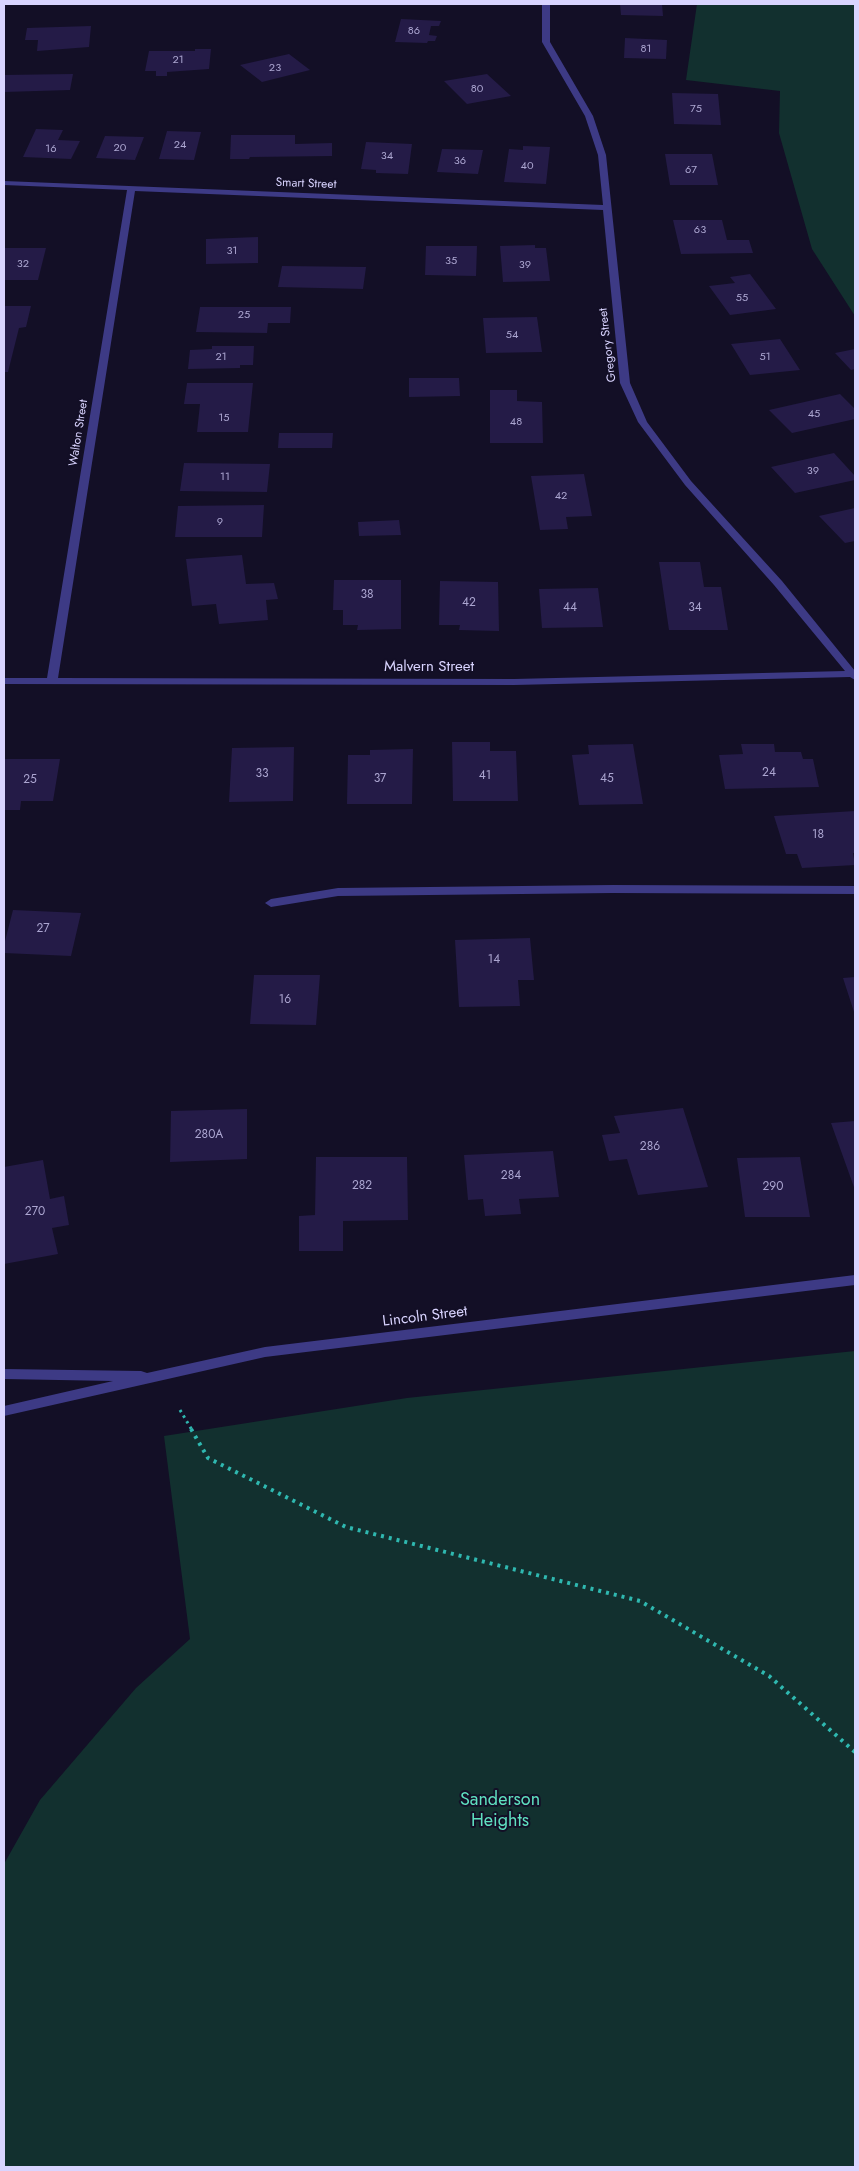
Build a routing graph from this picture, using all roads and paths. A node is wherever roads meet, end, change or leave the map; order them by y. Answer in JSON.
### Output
{"nodes":[{"id":1,"x":546,"y":4,"type":"edge"},
{"id":2,"x":4,"y":183,"type":"edge"},
{"id":3,"x":131,"y":189,"type":"junction"},
{"id":4,"x":608,"y":208,"type":"junction"},
{"id":5,"x":854,"y":676,"type":"edge"},
{"id":6,"x":4,"y":681,"type":"edge"},
{"id":7,"x":52,"y":681,"type":"junction"},
{"id":8,"x":855,"y":890,"type":"edge"},
{"id":9,"x":271,"y":904,"type":"dead end"},
{"id":10,"x":855,"y":1280,"type":"edge"},
{"id":11,"x":4,"y":1374,"type":"edge"},
{"id":12,"x":161,"y":1376,"type":"junction"},
{"id":13,"x":4,"y":1411,"type":"edge"},
{"id":14,"x":855,"y":1752,"type":"edge"}],
"edges":[{"from":1,"to":4,"type":"street","name":"Gregory Street"},
{"from":2,"to":3,"type":"street","name":"Smart Street"},
{"from":3,"to":4,"type":"street","name":"Smart Street"},
{"from":3,"to":7,"type":"street","name":"Walton Street"},
{"from":4,"to":5,"type":"street","name":"Gregory Street"},
{"from":5,"to":7,"type":"street","name":"Malvern Street"},
{"from":6,"to":7,"type":"street","name":"Malvern Street"},
{"from":8,"to":9,"type":"street"},
{"from":10,"to":12,"type":"street","name":"Lincoln Street"},
{"from":11,"to":12,"type":"street"},
{"from":12,"to":13,"type":"street","name":"Lincoln Street"},
{"from":12,"to":14,"type":"path"}]}
